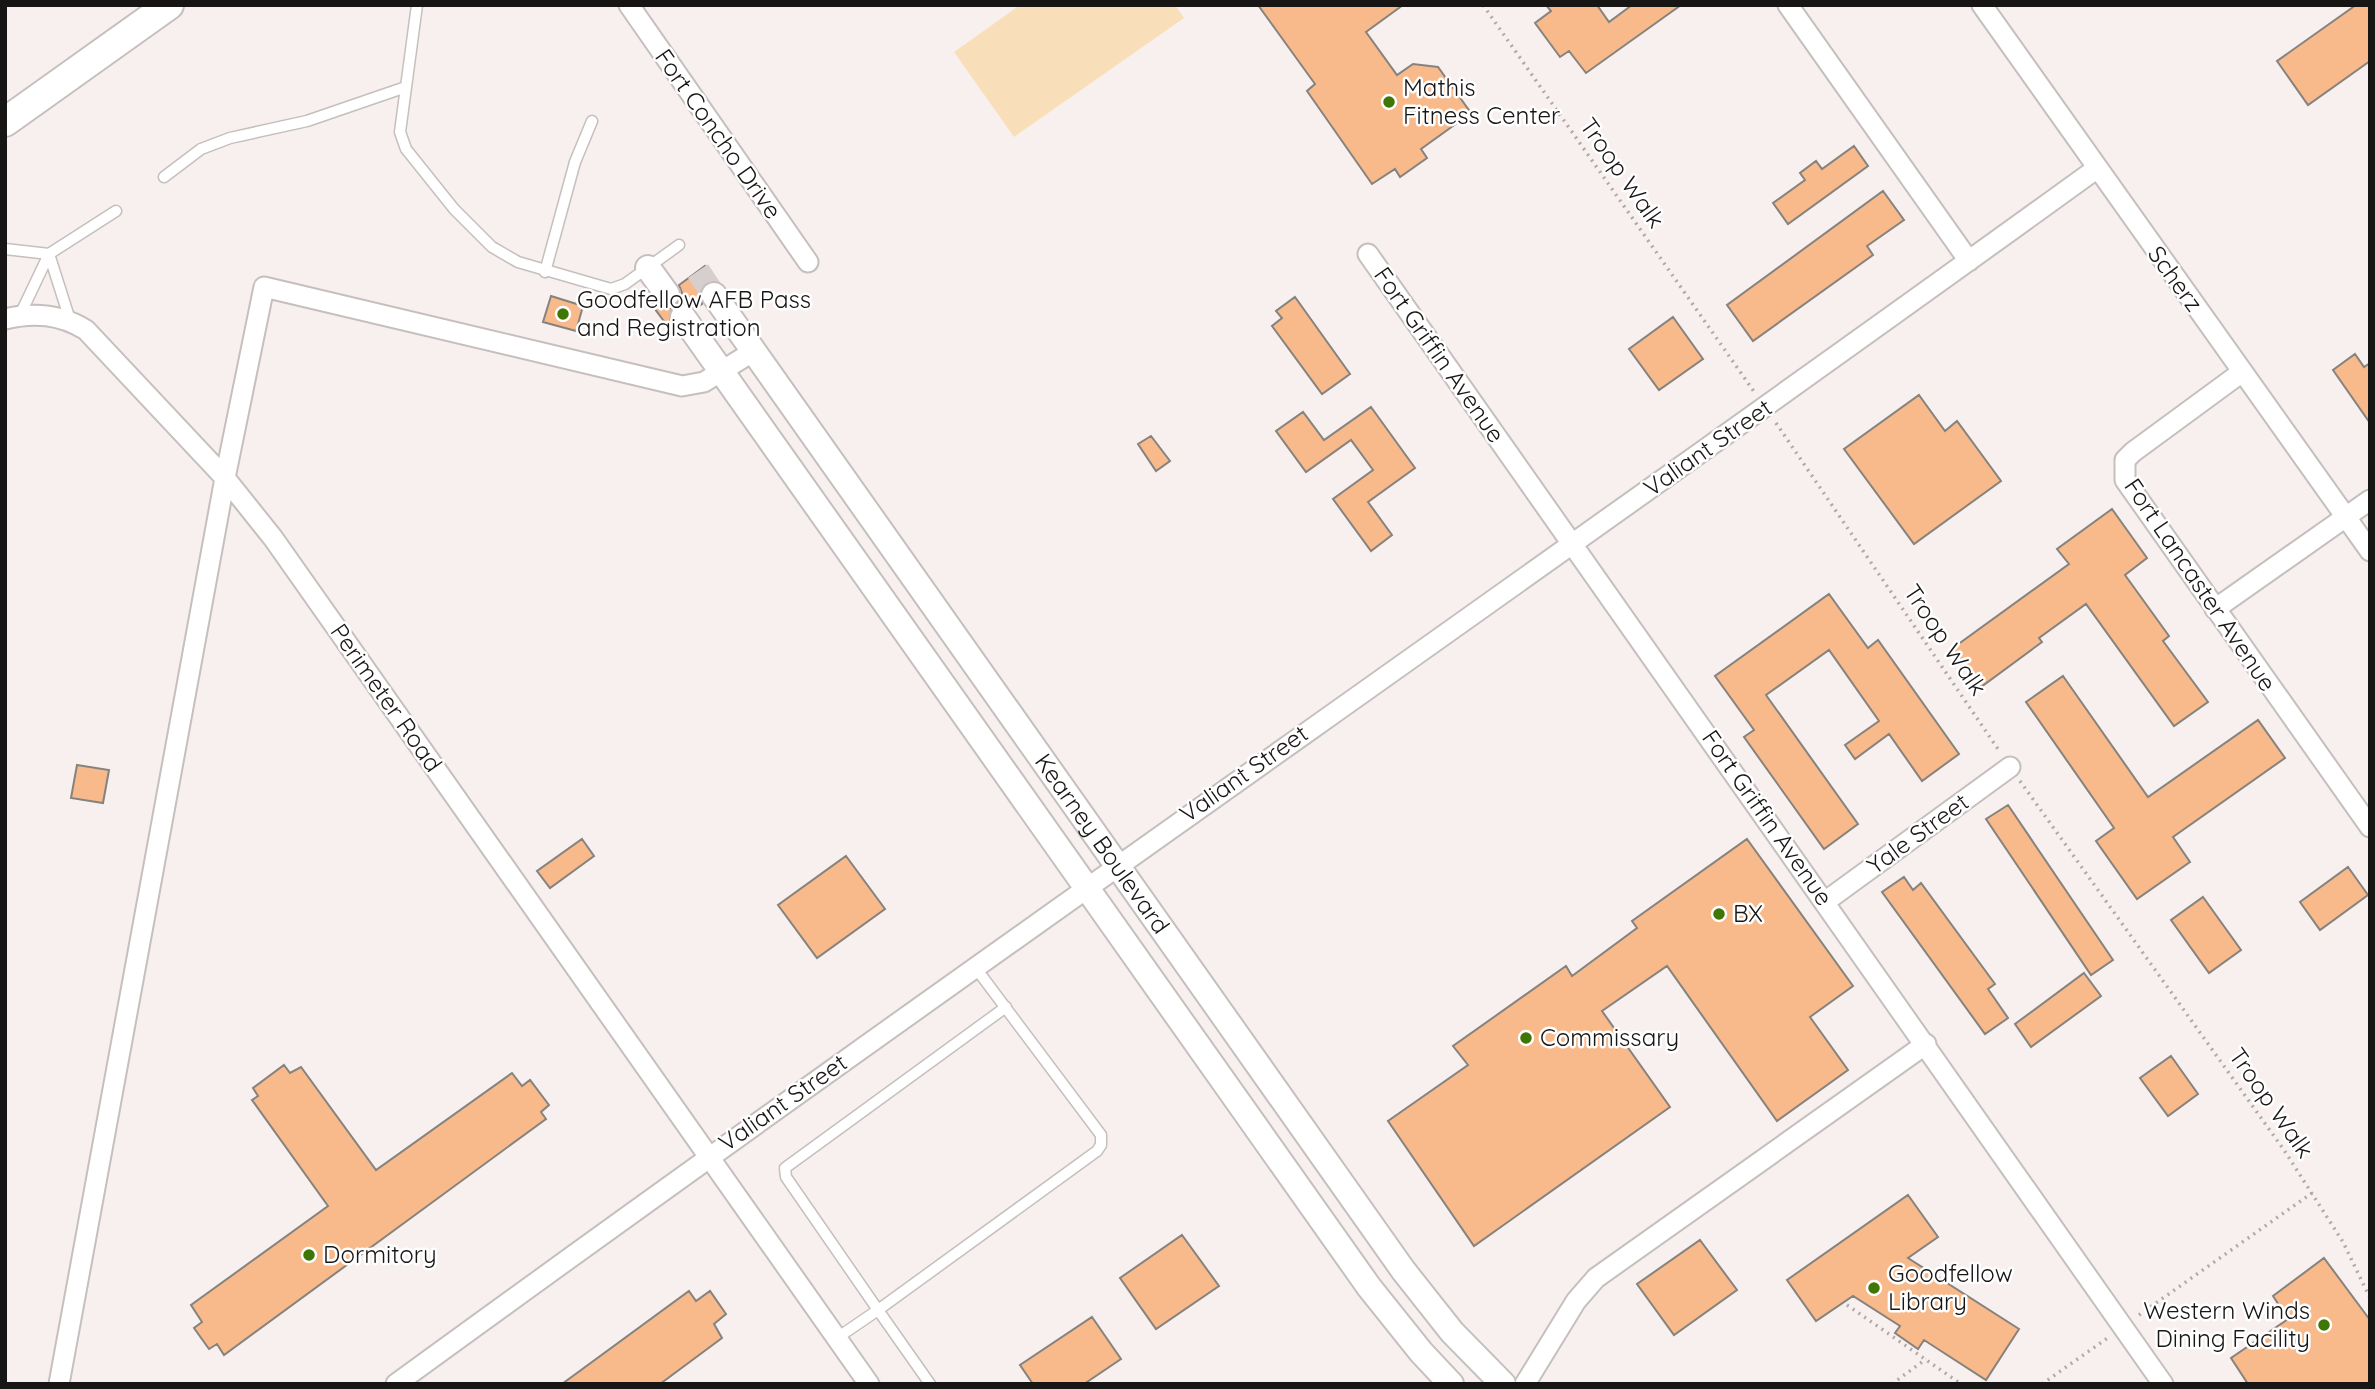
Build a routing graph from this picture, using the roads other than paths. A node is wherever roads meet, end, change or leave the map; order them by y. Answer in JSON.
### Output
{"nodes":[{"id":1,"x":169,"y":5,"type":"edge"},
{"id":2,"x":417,"y":5,"type":"edge"},
{"id":3,"x":629,"y":5,"type":"edge"},
{"id":4,"x":1788,"y":5,"type":"edge"},
{"id":5,"x":1982,"y":5,"type":"edge"},
{"id":6,"x":406,"y":87,"type":"junction"},
{"id":7,"x":592,"y":121,"type":"dead end"},
{"id":8,"x":5,"y":122,"type":"edge"},
{"id":9,"x":2096,"y":169,"type":"junction"},
{"id":10,"x":164,"y":177,"type":"dead end"},
{"id":11,"x":116,"y":211,"type":"dead end"},
{"id":12,"x":678,"y":245,"type":"dead end"},
{"id":13,"x":5,"y":249,"type":"edge"},
{"id":14,"x":48,"y":254,"type":"junction"},
{"id":15,"x":1368,"y":254,"type":"dead end"},
{"id":16,"x":1969,"y":261,"type":"junction"},
{"id":17,"x":808,"y":262,"type":"dead end"},
{"id":18,"x":649,"y":268,"type":"junction"},
{"id":19,"x":545,"y":272,"type":"junction"},
{"id":20,"x":667,"y":294,"type":"dead end"},
{"id":21,"x":714,"y":295,"type":"tunnel mouth"},
{"id":22,"x":13,"y":317,"type":"edge"},
{"id":23,"x":683,"y":317,"type":"dead end"},
{"id":24,"x":70,"y":320,"type":"junction"},
{"id":25,"x":754,"y":351,"type":"junction"},
{"id":26,"x":2242,"y":372,"type":"junction"},
{"id":27,"x":722,"y":373,"type":"junction"},
{"id":28,"x":225,"y":478,"type":"junction"},
{"id":29,"x":2370,"y":500,"type":"edge"},
{"id":30,"x":2346,"y":517,"type":"junction"},
{"id":31,"x":1573,"y":544,"type":"junction"},
{"id":32,"x":2370,"y":551,"type":"edge"},
{"id":33,"x":2215,"y":609,"type":"junction"},
{"id":34,"x":2010,"y":767,"type":"road end"},
{"id":35,"x":2370,"y":827,"type":"edge"},
{"id":36,"x":1118,"y":865,"type":"junction"},
{"id":37,"x":1087,"y":887,"type":"junction"},
{"id":38,"x":1826,"y":901,"type":"junction"},
{"id":39,"x":975,"y":966,"type":"junction"},
{"id":40,"x":1006,"y":1007,"type":"junction"},
{"id":41,"x":1926,"y":1044,"type":"junction"},
{"id":42,"x":709,"y":1156,"type":"junction"},
{"id":43,"x":878,"y":1310,"type":"junction"},
{"id":44,"x":837,"y":1338,"type":"junction"},
{"id":45,"x":59,"y":1384,"type":"edge"},
{"id":46,"x":396,"y":1384,"type":"edge"},
{"id":47,"x":869,"y":1384,"type":"edge"},
{"id":48,"x":930,"y":1384,"type":"edge"},
{"id":49,"x":1451,"y":1384,"type":"edge"},
{"id":50,"x":1503,"y":1384,"type":"edge"},
{"id":51,"x":1525,"y":1384,"type":"edge"},
{"id":52,"x":2163,"y":1384,"type":"edge"}],
"edges":[{"from":1,"to":8,"type":"main road"},
{"from":2,"to":6,"type":"lane"},
{"from":3,"to":17,"type":"street","name":"Fort Concho Drive"},
{"from":4,"to":16,"type":"street"},
{"from":5,"to":9,"type":"street","name":"Scherz"},
{"from":6,"to":10,"type":"lane"},
{"from":6,"to":19,"type":"lane"},
{"from":7,"to":19,"type":"lane"},
{"from":9,"to":16,"type":"street","name":"Valiant Street"},
{"from":9,"to":26,"type":"street","name":"Scherz"},
{"from":11,"to":14,"type":"lane"},
{"from":12,"to":18,"type":"lane"},
{"from":13,"to":14,"type":"lane"},
{"from":14,"to":22,"type":"lane"},
{"from":14,"to":24,"type":"lane"},
{"from":15,"to":31,"type":"street","name":"Fort Griffin Avenue"},
{"from":16,"to":31,"type":"street","name":"Valiant Street"},
{"from":18,"to":19,"type":"lane"},
{"from":18,"to":20,"type":"street"},
{"from":21,"to":25,"type":"street","name":"Kearney Boulevard"},
{"from":22,"to":24,"type":"street"},
{"from":23,"to":27,"type":"street","name":"Kearney Boulevard"},
{"from":24,"to":28,"type":"street","name":"Perimeter Road"},
{"from":25,"to":27,"type":"street"},
{"from":25,"to":36,"type":"street","name":"Kearney Boulevard"},
{"from":26,"to":30,"type":"street","name":"Scherz"},
{"from":26,"to":33,"type":"street","name":"Fort Lancaster Avenue"},
{"from":27,"to":28,"type":"street"},
{"from":27,"to":37,"type":"street","name":"Kearney Boulevard"},
{"from":28,"to":42,"type":"street","name":"Perimeter Road"},
{"from":28,"to":45,"type":"street"},
{"from":29,"to":30,"type":"street"},
{"from":30,"to":32,"type":"street","name":"Scherz"},
{"from":30,"to":33,"type":"street"},
{"from":31,"to":36,"type":"street","name":"Valiant Street"},
{"from":31,"to":38,"type":"street","name":"Fort Griffin Avenue"},
{"from":33,"to":35,"type":"street","name":"Fort Lancaster Avenue"},
{"from":34,"to":38,"type":"street","name":"Yale Street"},
{"from":36,"to":37,"type":"street","name":"Valiant Street"},
{"from":36,"to":50,"type":"street","name":"Kearney Boulevard"},
{"from":37,"to":39,"type":"street","name":"Valiant Street"},
{"from":37,"to":49,"type":"street","name":"Kearney Boulevard"},
{"from":38,"to":41,"type":"street","name":"Fort Griffin Avenue"},
{"from":39,"to":40,"type":"lane"},
{"from":39,"to":42,"type":"street","name":"Valiant Street"},
{"from":40,"to":43,"type":"lane"},
{"from":40,"to":43,"type":"lane"},
{"from":41,"to":51,"type":"street"},
{"from":41,"to":52,"type":"street","name":"Fort Griffin Avenue"},
{"from":42,"to":44,"type":"street","name":"Perimeter Road"},
{"from":42,"to":46,"type":"street","name":"Valiant Street"},
{"from":43,"to":44,"type":"lane"},
{"from":43,"to":48,"type":"lane"},
{"from":44,"to":47,"type":"street","name":"Perimeter Road"}]}
